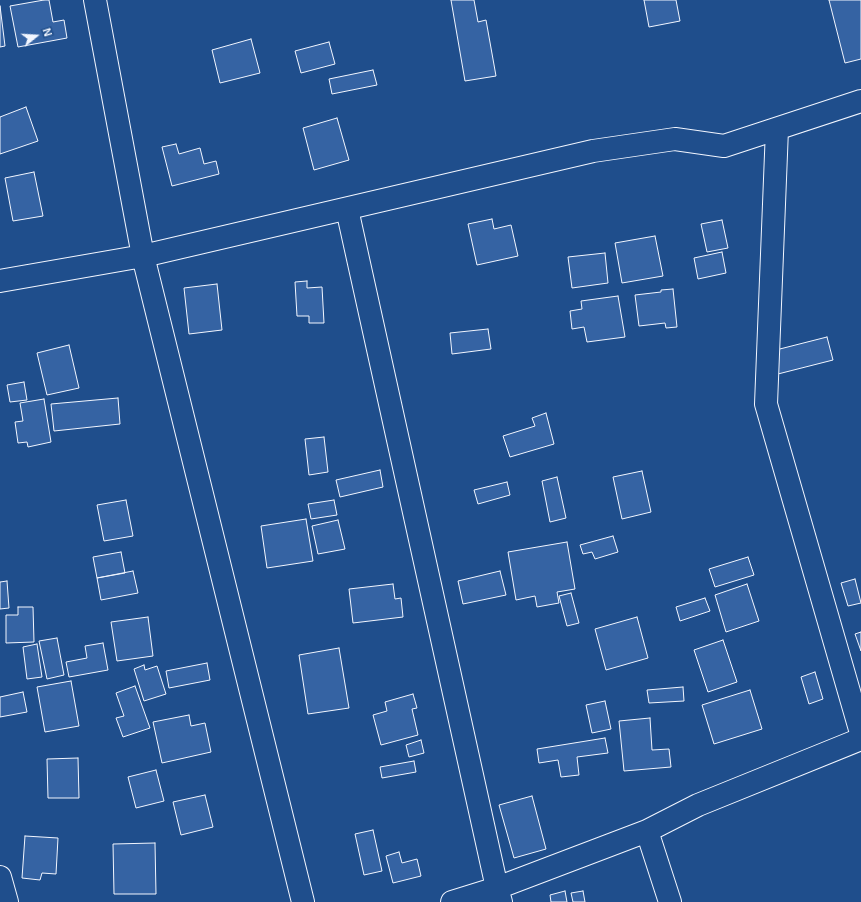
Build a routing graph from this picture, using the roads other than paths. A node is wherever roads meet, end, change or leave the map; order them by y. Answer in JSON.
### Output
{"nodes":[{"id":1,"x":95,"y":0,"type":"edge"},
{"id":2,"x":861,"y":101,"type":"edge"},
{"id":3,"x":777,"y":129,"type":"junction"},
{"id":4,"x":347,"y":209,"type":"junction"},
{"id":5,"x":143,"y":256,"type":"junction"},
{"id":6,"x":0,"y":281,"type":"edge"},
{"id":7,"x":861,"y":733,"type":"edge"},
{"id":8,"x":861,"y":739,"type":"edge"},
{"id":9,"x":647,"y":831,"type":"junction"},
{"id":10,"x":0,"y":877,"type":"edge"},
{"id":11,"x":499,"y":895,"type":"edge"},
{"id":12,"x":7,"y":902,"type":"edge"},
{"id":13,"x":302,"y":902,"type":"edge"},
{"id":14,"x":452,"y":902,"type":"edge"},
{"id":15,"x":670,"y":902,"type":"edge"}],
"edges":[{"from":1,"to":5,"type":"street"},
{"from":2,"to":3,"type":"street"},
{"from":3,"to":4,"type":"street"},
{"from":3,"to":7,"type":"street"},
{"from":4,"to":5,"type":"street"},
{"from":4,"to":11,"type":"street"},
{"from":5,"to":6,"type":"street"},
{"from":5,"to":13,"type":"street"},
{"from":8,"to":9,"type":"street"},
{"from":9,"to":11,"type":"street"},
{"from":9,"to":15,"type":"street"},
{"from":10,"to":12,"type":"street"},
{"from":11,"to":14,"type":"street"}]}
